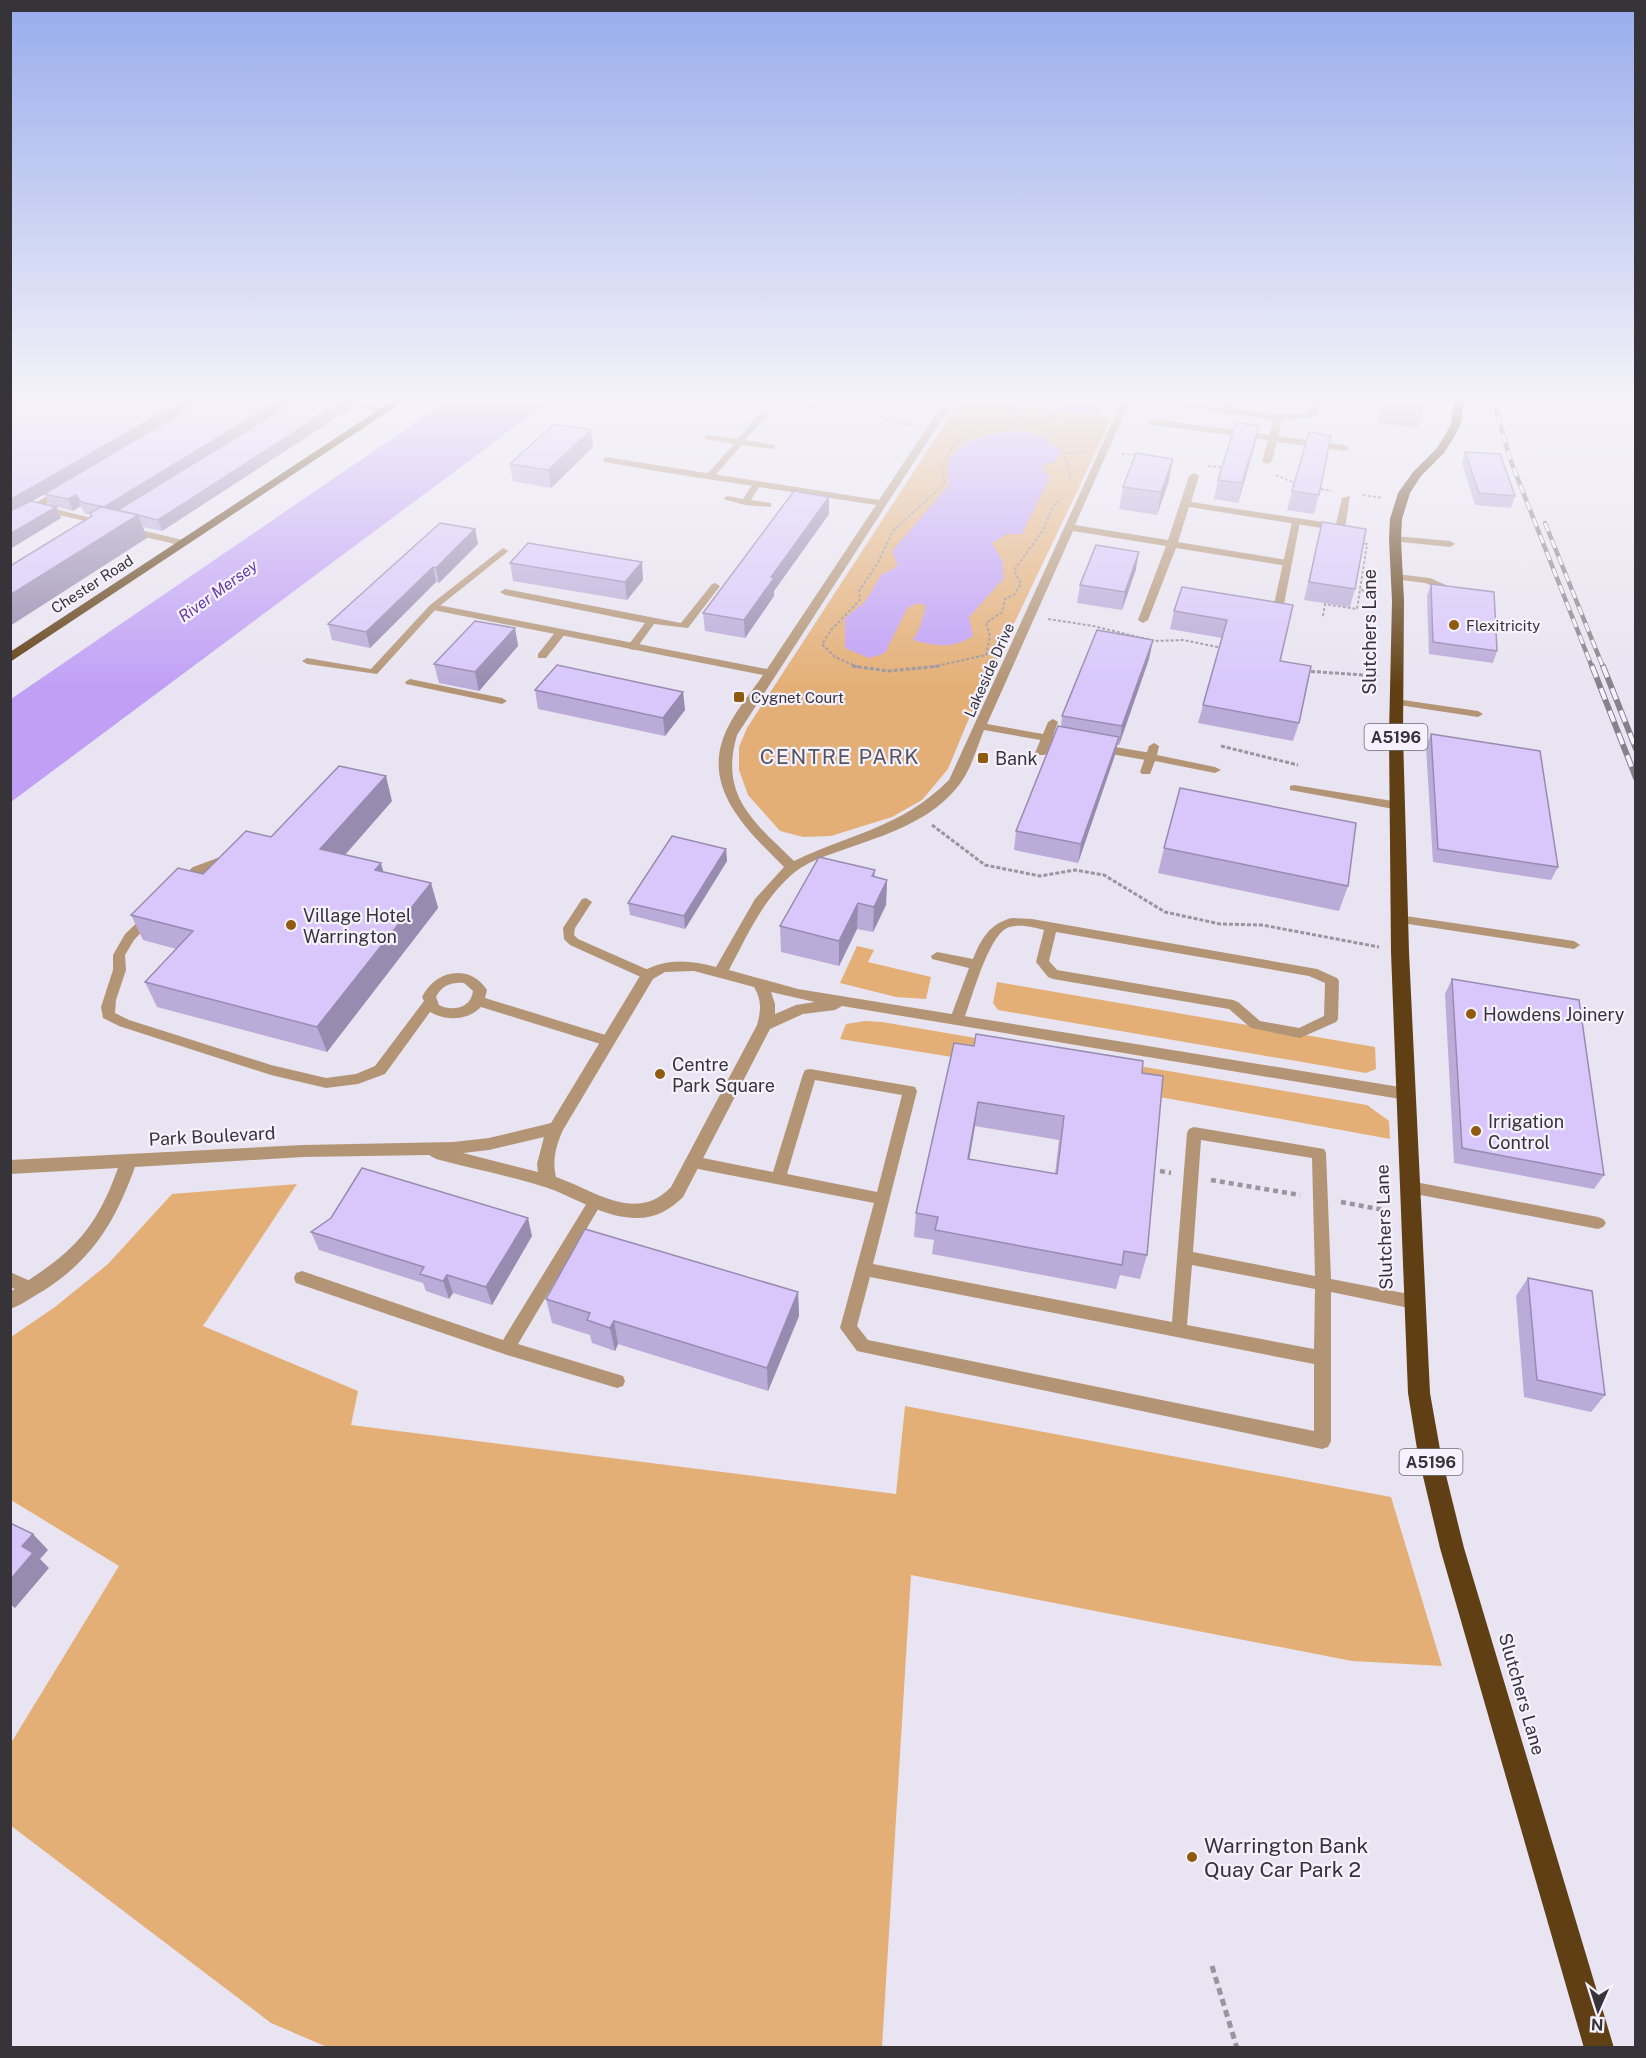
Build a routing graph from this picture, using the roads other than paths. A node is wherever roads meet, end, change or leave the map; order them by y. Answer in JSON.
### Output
{"nodes":[{"id":1,"x":55,"y":495,"type":"edge"},
{"id":2,"x":256,"y":495,"type":"edge"},
{"id":3,"x":750,"y":495,"type":"edge"},
{"id":4,"x":828,"y":495,"type":"edge"},
{"id":5,"x":885,"y":495,"type":"edge"},
{"id":6,"x":1084,"y":495,"type":"edge"},
{"id":7,"x":1189,"y":495,"type":"edge"},
{"id":8,"x":1404,"y":495,"type":"edge"},
{"id":9,"x":1347,"y":498,"type":"dead end"},
{"id":10,"x":727,"y":499,"type":"dead end"},
{"id":11,"x":745,"y":502,"type":"junction"},
{"id":12,"x":880,"y":503,"type":"junction"},
{"id":13,"x":1186,"y":504,"type":"junction"},
{"id":14,"x":768,"y":505,"type":"dead end"},
{"id":15,"x":34,"y":507,"type":"junction"},
{"id":16,"x":118,"y":519,"type":"edge"},
{"id":17,"x":10,"y":521,"type":"edge"},
{"id":18,"x":1296,"y":522,"type":"junction"},
{"id":19,"x":108,"y":525,"type":"junction"},
{"id":20,"x":1069,"y":527,"type":"junction"},
{"id":21,"x":98,"y":531,"type":"edge"},
{"id":22,"x":1395,"y":538,"type":"junction"},
{"id":23,"x":183,"y":543,"type":"junction"},
{"id":24,"x":1172,"y":544,"type":"junction"},
{"id":25,"x":1450,"y":544,"type":"dead end"},
{"id":26,"x":503,"y":551,"type":"dead end"},
{"id":27,"x":1287,"y":563,"type":"junction"},
{"id":28,"x":1397,"y":577,"type":"junction"},
{"id":29,"x":715,"y":586,"type":"dead end"},
{"id":30,"x":1452,"y":590,"type":"edge"},
{"id":31,"x":505,"y":592,"type":"dead end"},
{"id":32,"x":433,"y":607,"type":"junction"},
{"id":33,"x":1278,"y":609,"type":"edge"},
{"id":34,"x":1143,"y":620,"type":"dead end"},
{"id":35,"x":651,"y":621,"type":"junction"},
{"id":36,"x":561,"y":632,"type":"junction"},
{"id":37,"x":632,"y":647,"type":"junction"},
{"id":38,"x":542,"y":656,"type":"dead end"},
{"id":39,"x":10,"y":658,"type":"edge"},
{"id":40,"x":307,"y":661,"type":"dead end"},
{"id":41,"x":768,"y":673,"type":"junction"},
{"id":42,"x":410,"y":682,"type":"dead end"},
{"id":43,"x":502,"y":700,"type":"dead end"},
{"id":44,"x":1396,"y":702,"type":"junction"},
{"id":45,"x":1478,"y":714,"type":"dead end"},
{"id":46,"x":1053,"y":722,"type":"dead end"},
{"id":47,"x":980,"y":726,"type":"junction"},
{"id":48,"x":1047,"y":739,"type":"junction"},
{"id":49,"x":1153,"y":752,"type":"junction"},
{"id":50,"x":1041,"y":753,"type":"dead end"},
{"id":51,"x":1215,"y":770,"type":"dead end"},
{"id":52,"x":1146,"y":772,"type":"dead end"},
{"id":53,"x":1294,"y":788,"type":"dead end"},
{"id":54,"x":1399,"y":806,"type":"junction"},
{"id":55,"x":242,"y":853,"type":"edge"},
{"id":56,"x":792,"y":867,"type":"junction"},
{"id":57,"x":586,"y":902,"type":"dead end"},
{"id":58,"x":1399,"y":919,"type":"junction"},
{"id":59,"x":1051,"y":927,"type":"junction"},
{"id":60,"x":1574,"y":945,"type":"dead end"},
{"id":61,"x":937,"y":956,"type":"dead end"},
{"id":62,"x":978,"y":965,"type":"junction"},
{"id":63,"x":720,"y":973,"type":"junction"},
{"id":64,"x":648,"y":975,"type":"junction"},
{"id":65,"x":759,"y":984,"type":"junction"},
{"id":66,"x":478,"y":1001,"type":"junction"},
{"id":67,"x":429,"y":1003,"type":"junction"},
{"id":68,"x":867,"y":1005,"type":"junction"},
{"id":69,"x":957,"y":1019,"type":"junction"},
{"id":70,"x":764,"y":1025,"type":"junction"},
{"id":71,"x":607,"y":1041,"type":"junction"},
{"id":72,"x":1406,"y":1094,"type":"junction"},
{"id":73,"x":556,"y":1128,"type":"junction"},
{"id":74,"x":416,"y":1148,"type":"junction"},
{"id":75,"x":129,"y":1160,"type":"junction"},
{"id":76,"x":693,"y":1162,"type":"junction"},
{"id":77,"x":10,"y":1167,"type":"edge"},
{"id":78,"x":778,"y":1180,"type":"junction"},
{"id":79,"x":548,"y":1181,"type":"junction"},
{"id":80,"x":1410,"y":1187,"type":"junction"},
{"id":81,"x":883,"y":1199,"type":"junction"},
{"id":82,"x":595,"y":1202,"type":"junction"},
{"id":83,"x":1598,"y":1223,"type":"dead end"},
{"id":84,"x":1186,"y":1257,"type":"junction"},
{"id":85,"x":864,"y":1269,"type":"junction"},
{"id":86,"x":302,"y":1278,"type":"dead end"},
{"id":87,"x":10,"y":1279,"type":"edge"},
{"id":88,"x":1323,"y":1282,"type":"junction"},
{"id":89,"x":31,"y":1289,"type":"junction"},
{"id":90,"x":10,"y":1302,"type":"edge"},
{"id":91,"x":1414,"y":1302,"type":"junction"},
{"id":92,"x":1179,"y":1331,"type":"junction"},
{"id":93,"x":507,"y":1348,"type":"junction"},
{"id":94,"x":1322,"y":1358,"type":"junction"},
{"id":95,"x":617,"y":1381,"type":"dead end"},
{"id":96,"x":1599,"y":2048,"type":"edge"}],
"edges":[{"from":1,"to":15,"type":"street"},
{"from":2,"to":23,"type":"highway","name":"Chester Road"},
{"from":3,"to":11,"type":"lane"},
{"from":4,"to":12,"type":"street"},
{"from":5,"to":12,"type":"street"},
{"from":6,"to":20,"type":"street","name":"Lakeside Drive"},
{"from":7,"to":13,"type":"street"},
{"from":8,"to":22,"type":"highway","name":"Slutchers Lane","number":"A5196"},
{"from":9,"to":18,"type":"street"},
{"from":10,"to":11,"type":"lane"},
{"from":11,"to":14,"type":"lane"},
{"from":12,"to":41,"type":"street"},
{"from":13,"to":18,"type":"street"},
{"from":13,"to":24,"type":"street"},
{"from":15,"to":17,"type":"street"},
{"from":15,"to":19,"type":"street"},
{"from":16,"to":19,"type":"lane"},
{"from":18,"to":27,"type":"lane"},
{"from":19,"to":21,"type":"lane"},
{"from":19,"to":23,"type":"street"},
{"from":20,"to":24,"type":"street"},
{"from":20,"to":47,"type":"street","name":"Lakeside Drive"},
{"from":22,"to":25,"type":"lane"},
{"from":22,"to":28,"type":"highway","name":"Slutchers Lane","number":"A5196"},
{"from":23,"to":39,"type":"highway","name":"Chester Road"},
{"from":24,"to":27,"type":"street"},
{"from":24,"to":34,"type":"street"},
{"from":26,"to":32,"type":"lane"},
{"from":27,"to":33,"type":"lane"},
{"from":28,"to":30,"type":"lane"},
{"from":28,"to":44,"type":"highway","name":"Slutchers Lane","number":"A5196"},
{"from":29,"to":35,"type":"lane"},
{"from":31,"to":35,"type":"lane"},
{"from":32,"to":36,"type":"street"},
{"from":32,"to":40,"type":"lane"},
{"from":35,"to":37,"type":"lane"},
{"from":36,"to":37,"type":"street"},
{"from":36,"to":38,"type":"lane"},
{"from":37,"to":41,"type":"street"},
{"from":41,"to":56,"type":"street"},
{"from":42,"to":43,"type":"lane"},
{"from":44,"to":45,"type":"lane"},
{"from":44,"to":54,"type":"highway","name":"Slutchers Lane","number":"A5196"},
{"from":46,"to":48,"type":"lane"},
{"from":47,"to":48,"type":"street"},
{"from":47,"to":56,"type":"street","name":"Lakeside Drive"},
{"from":48,"to":49,"type":"street"},
{"from":48,"to":50,"type":"lane"},
{"from":49,"to":51,"type":"lane"},
{"from":49,"to":52,"type":"lane"},
{"from":53,"to":54,"type":"lane"},
{"from":54,"to":58,"type":"highway","name":"Slutchers Lane","number":"A5196"},
{"from":55,"to":67,"type":"lane"},
{"from":56,"to":63,"type":"street","name":"Lakeside Drive"},
{"from":57,"to":64,"type":"lane"},
{"from":58,"to":60,"type":"lane"},
{"from":58,"to":72,"type":"highway","name":"Slutchers Lane","number":"A5196"},
{"from":59,"to":59,"type":"lane"},
{"from":59,"to":62,"type":"lane"},
{"from":61,"to":62,"type":"lane"},
{"from":62,"to":69,"type":"lane"},
{"from":63,"to":64,"type":"street"},
{"from":63,"to":65,"type":"street"},
{"from":64,"to":71,"type":"street"},
{"from":65,"to":68,"type":"street"},
{"from":65,"to":70,"type":"street"},
{"from":66,"to":67,"type":"lane"},
{"from":66,"to":67,"type":"lane"},
{"from":66,"to":71,"type":"lane"},
{"from":68,"to":69,"type":"street"},
{"from":68,"to":70,"type":"street"},
{"from":69,"to":72,"type":"street"},
{"from":70,"to":76,"type":"street"},
{"from":71,"to":73,"type":"street"},
{"from":72,"to":80,"type":"highway","name":"Slutchers Lane","number":"A5196"},
{"from":73,"to":74,"type":"street","name":"Park Boulevard"},
{"from":73,"to":79,"type":"street"},
{"from":74,"to":75,"type":"street","name":"Park Boulevard"},
{"from":74,"to":79,"type":"street","name":"Park Boulevard"},
{"from":75,"to":77,"type":"street","name":"Park Boulevard"},
{"from":75,"to":89,"type":"street"},
{"from":76,"to":78,"type":"lane"},
{"from":76,"to":82,"type":"street"},
{"from":78,"to":81,"type":"lane"},
{"from":78,"to":81,"type":"lane"},
{"from":79,"to":82,"type":"street"},
{"from":80,"to":83,"type":"lane"},
{"from":80,"to":91,"type":"highway","name":"Slutchers Lane","number":"A5196"},
{"from":81,"to":85,"type":"lane"},
{"from":82,"to":93,"type":"lane"},
{"from":84,"to":88,"type":"lane"},
{"from":84,"to":88,"type":"lane"},
{"from":84,"to":92,"type":"lane"},
{"from":85,"to":92,"type":"lane"},
{"from":85,"to":94,"type":"lane"},
{"from":86,"to":93,"type":"lane"},
{"from":87,"to":89,"type":"lane"},
{"from":88,"to":91,"type":"lane"},
{"from":88,"to":94,"type":"lane"},
{"from":89,"to":90,"type":"street"},
{"from":91,"to":96,"type":"highway","name":"Slutchers Lane","number":"A5196"},
{"from":92,"to":94,"type":"lane"},
{"from":93,"to":95,"type":"lane"}]}
